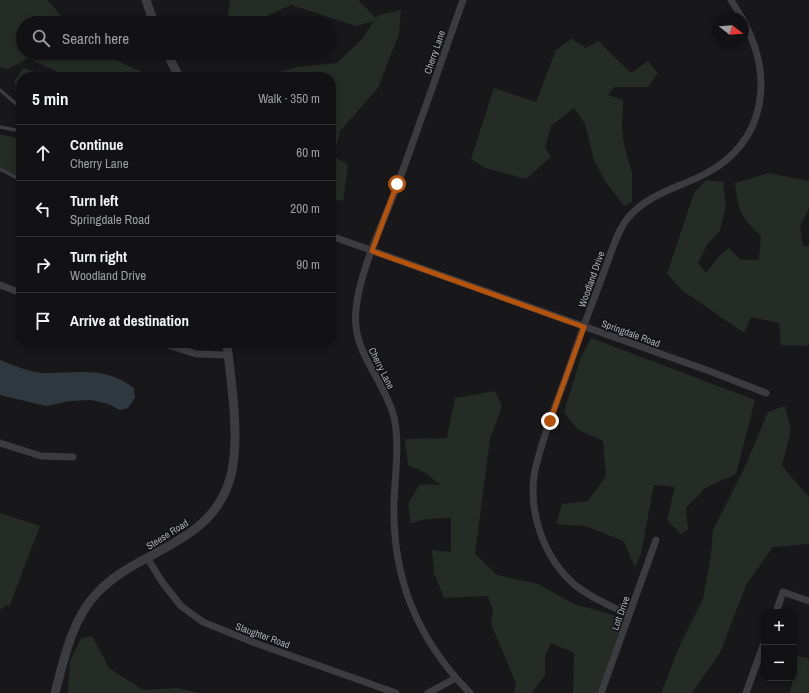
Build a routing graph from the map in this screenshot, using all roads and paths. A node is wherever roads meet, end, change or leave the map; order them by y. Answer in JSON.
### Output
{"nodes":[{"id":1,"x":146,"y":0,"type":"edge"},
{"id":2,"x":463,"y":0,"type":"edge"},
{"id":3,"x":731,"y":0,"type":"edge"},
{"id":4,"x":739,"y":12,"type":"edge"},
{"id":5,"x":152,"y":16,"type":"edge"},
{"id":6,"x":749,"y":33,"type":"edge"},
{"id":7,"x":170,"y":60,"type":"edge"},
{"id":8,"x":176,"y":72,"type":"edge"},
{"id":9,"x":0,"y":90,"type":"edge"},
{"id":10,"x":16,"y":104,"type":"edge"},
{"id":11,"x":0,"y":127,"type":"edge"},
{"id":12,"x":16,"y":130,"type":"edge"},
{"id":13,"x":0,"y":169,"type":"edge"},
{"id":14,"x":16,"y":177,"type":"edge"},
{"id":15,"x":336,"y":238,"type":"edge"},
{"id":16,"x":372,"y":251,"type":"junction"},
{"id":17,"x":0,"y":285,"type":"edge"},
{"id":18,"x":16,"y":291,"type":"edge"},
{"id":19,"x":584,"y":327,"type":"junction"},
{"id":20,"x":177,"y":348,"type":"edge"},
{"id":21,"x":227,"y":348,"type":"edge"},
{"id":22,"x":228,"y":355,"type":"junction"},
{"id":23,"x":766,"y":393,"type":"dead end"},
{"id":24,"x":0,"y":443,"type":"edge"},
{"id":25,"x":73,"y":457,"type":"dead end"},
{"id":26,"x":656,"y":540,"type":"dead end"},
{"id":27,"x":148,"y":559,"type":"junction"},
{"id":28,"x":809,"y":601,"type":"edge"},
{"id":29,"x":777,"y":609,"type":"edge"},
{"id":30,"x":629,"y":615,"type":"junction"},
{"id":31,"x":763,"y":645,"type":"edge"},
{"id":32,"x":456,"y":678,"type":"junction"},
{"id":33,"x":55,"y":693,"type":"edge"},
{"id":34,"x":396,"y":693,"type":"edge"},
{"id":35,"x":428,"y":693,"type":"edge"},
{"id":36,"x":470,"y":693,"type":"edge"},
{"id":37,"x":601,"y":693,"type":"edge"},
{"id":38,"x":746,"y":693,"type":"edge"}],
"edges":[{"from":1,"to":5,"type":"street"},
{"from":2,"to":16,"type":"street","name":"Cherry Lane"},
{"from":3,"to":4,"type":"street","name":"Woodland Drive"},
{"from":6,"to":19,"type":"street","name":"Woodland Drive"},
{"from":7,"to":8,"type":"street"},
{"from":9,"to":10,"type":"lane"},
{"from":11,"to":12,"type":"lane"},
{"from":13,"to":14,"type":"lane"},
{"from":15,"to":16,"type":"street","name":"Springdale Road"},
{"from":16,"to":19,"type":"street","name":"Springdale Road"},
{"from":16,"to":32,"type":"street","name":"Cherry Lane"},
{"from":17,"to":18,"type":"street"},
{"from":19,"to":23,"type":"street","name":"Springdale Road"},
{"from":19,"to":30,"type":"street","name":"Woodland Drive"},
{"from":20,"to":22,"type":"street"},
{"from":21,"to":22,"type":"street","name":"Steese Road"},
{"from":22,"to":27,"type":"street","name":"Steese Road"},
{"from":24,"to":25,"type":"street"},
{"from":26,"to":30,"type":"street","name":"Lott Drive"},
{"from":27,"to":33,"type":"street","name":"Steese Road"},
{"from":27,"to":34,"type":"street","name":"Slaughter Road"},
{"from":28,"to":29,"type":"street"},
{"from":30,"to":37,"type":"street","name":"Lott Drive"},
{"from":31,"to":38,"type":"street"},
{"from":32,"to":35,"type":"street"},
{"from":32,"to":36,"type":"street","name":"Cherry Lane"}]}
